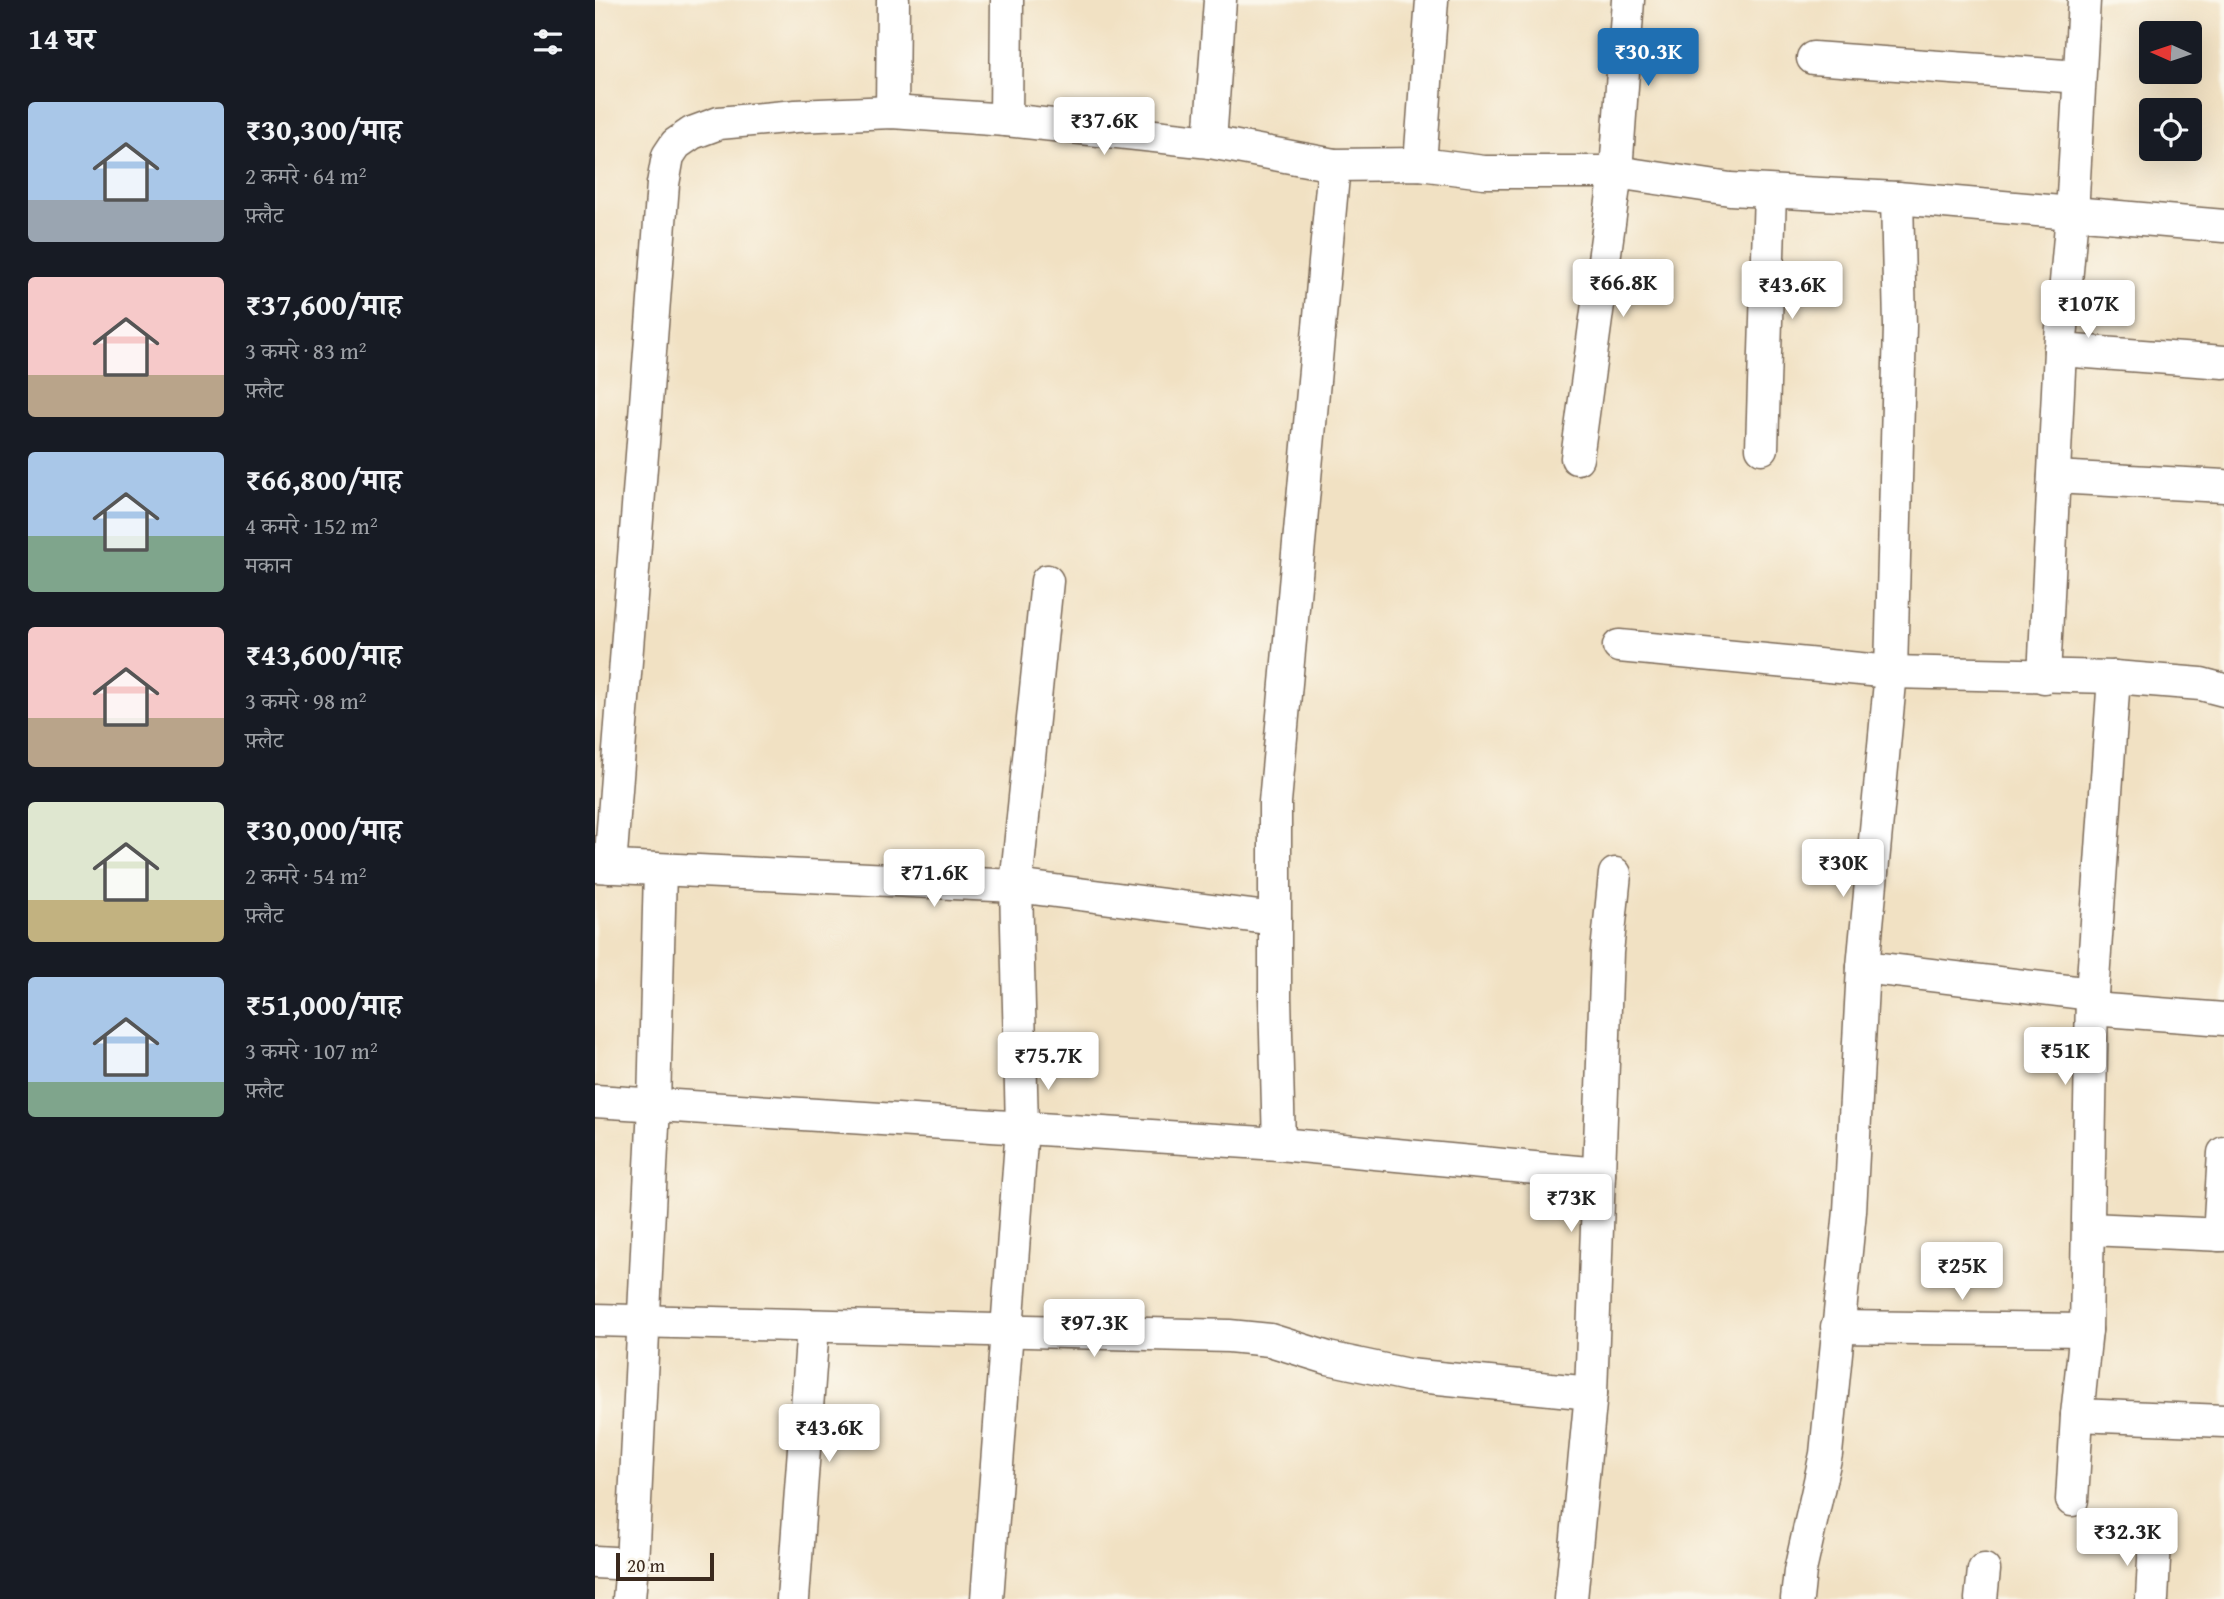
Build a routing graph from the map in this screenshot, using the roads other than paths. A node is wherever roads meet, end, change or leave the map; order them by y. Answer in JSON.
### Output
{"nodes":[{"id":1,"x":893,"y":0,"type":"edge"},
{"id":2,"x":1007,"y":0,"type":"edge"},
{"id":3,"x":1220,"y":0,"type":"edge"},
{"id":4,"x":1433,"y":0,"type":"edge"},
{"id":5,"x":1627,"y":0,"type":"edge"},
{"id":6,"x":2084,"y":0,"type":"edge"},
{"id":7,"x":1813,"y":58,"type":"dead end"},
{"id":8,"x":2079,"y":77,"type":"junction"},
{"id":9,"x":892,"y":112,"type":"junction"},
{"id":10,"x":1006,"y":120,"type":"junction"},
{"id":11,"x":1210,"y":142,"type":"junction"},
{"id":12,"x":1420,"y":164,"type":"junction"},
{"id":13,"x":1334,"y":165,"type":"junction"},
{"id":14,"x":1616,"y":172,"type":"junction"},
{"id":15,"x":1770,"y":192,"type":"junction"},
{"id":16,"x":1897,"y":198,"type":"junction"},
{"id":17,"x":2072,"y":215,"type":"junction"},
{"id":18,"x":2224,"y":226,"type":"edge"},
{"id":19,"x":2060,"y":350,"type":"junction"},
{"id":20,"x":2224,"y":362,"type":"edge"},
{"id":21,"x":1762,"y":448,"type":"dead end"},
{"id":22,"x":1577,"y":458,"type":"dead end"},
{"id":23,"x":2054,"y":477,"type":"junction"},
{"id":24,"x":2224,"y":486,"type":"edge"},
{"id":25,"x":1047,"y":581,"type":"dead end"},
{"id":26,"x":1619,"y":646,"type":"dead end"},
{"id":27,"x":1891,"y":672,"type":"junction"},
{"id":28,"x":2045,"y":677,"type":"junction"},
{"id":29,"x":2114,"y":677,"type":"junction"},
{"id":30,"x":2224,"y":690,"type":"edge"},
{"id":31,"x":603,"y":867,"type":"edge"},
{"id":32,"x":660,"y":870,"type":"junction"},
{"id":33,"x":1615,"y":874,"type":"dead end"},
{"id":34,"x":1016,"y":887,"type":"junction"},
{"id":35,"x":1275,"y":919,"type":"junction"},
{"id":36,"x":1863,"y":967,"type":"junction"},
{"id":37,"x":2092,"y":1001,"type":"junction"},
{"id":38,"x":2224,"y":1018,"type":"edge"},
{"id":39,"x":595,"y":1101,"type":"edge"},
{"id":40,"x":654,"y":1105,"type":"junction"},
{"id":41,"x":1022,"y":1128,"type":"junction"},
{"id":42,"x":1279,"y":1144,"type":"junction"},
{"id":43,"x":2224,"y":1153,"type":"edge"},
{"id":44,"x":1599,"y":1174,"type":"junction"},
{"id":45,"x":2089,"y":1229,"type":"junction"},
{"id":46,"x":2222,"y":1235,"type":"edge"},
{"id":47,"x":595,"y":1320,"type":"edge"},
{"id":48,"x":644,"y":1322,"type":"junction"},
{"id":49,"x":813,"y":1326,"type":"junction"},
{"id":50,"x":1837,"y":1327,"type":"junction"},
{"id":51,"x":2086,"y":1330,"type":"junction"},
{"id":52,"x":1007,"y":1331,"type":"junction"},
{"id":53,"x":1591,"y":1393,"type":"junction"},
{"id":54,"x":2077,"y":1415,"type":"junction"},
{"id":55,"x":2224,"y":1421,"type":"edge"},
{"id":56,"x":2072,"y":1500,"type":"dead end"},
{"id":57,"x":2155,"y":1540,"type":"dead end"},
{"id":58,"x":595,"y":1562,"type":"edge"},
{"id":59,"x":632,"y":1564,"type":"junction"},
{"id":60,"x":629,"y":1599,"type":"edge"},
{"id":61,"x":793,"y":1599,"type":"edge"},
{"id":62,"x":987,"y":1599,"type":"edge"},
{"id":63,"x":1571,"y":1599,"type":"edge"},
{"id":64,"x":1797,"y":1599,"type":"edge"},
{"id":65,"x":2152,"y":1599,"type":"edge"}],
"edges":[{"from":1,"to":9,"type":"street"},
{"from":2,"to":10,"type":"street"},
{"from":3,"to":11,"type":"street"},
{"from":4,"to":12,"type":"street"},
{"from":5,"to":14,"type":"street"},
{"from":6,"to":8,"type":"street"},
{"from":7,"to":8,"type":"street"},
{"from":8,"to":17,"type":"street"},
{"from":9,"to":10,"type":"street"},
{"from":9,"to":31,"type":"street"},
{"from":10,"to":11,"type":"street"},
{"from":11,"to":13,"type":"street"},
{"from":12,"to":13,"type":"street"},
{"from":12,"to":14,"type":"street"},
{"from":13,"to":35,"type":"street"},
{"from":14,"to":15,"type":"street"},
{"from":14,"to":22,"type":"street"},
{"from":15,"to":16,"type":"street"},
{"from":15,"to":21,"type":"street"},
{"from":16,"to":17,"type":"street"},
{"from":16,"to":27,"type":"street"},
{"from":17,"to":18,"type":"street"},
{"from":17,"to":19,"type":"street"},
{"from":19,"to":20,"type":"street"},
{"from":19,"to":23,"type":"street"},
{"from":23,"to":24,"type":"street"},
{"from":23,"to":28,"type":"street"},
{"from":25,"to":34,"type":"street"},
{"from":26,"to":27,"type":"street"},
{"from":27,"to":28,"type":"street"},
{"from":27,"to":36,"type":"street"},
{"from":28,"to":29,"type":"street"},
{"from":29,"to":30,"type":"street"},
{"from":29,"to":37,"type":"street"},
{"from":31,"to":32,"type":"street"},
{"from":32,"to":34,"type":"street"},
{"from":32,"to":40,"type":"street"},
{"from":33,"to":44,"type":"street"},
{"from":34,"to":35,"type":"street"},
{"from":34,"to":41,"type":"street"},
{"from":35,"to":42,"type":"street"},
{"from":36,"to":37,"type":"street"},
{"from":36,"to":50,"type":"street"},
{"from":37,"to":38,"type":"street"},
{"from":37,"to":45,"type":"street"},
{"from":39,"to":40,"type":"street"},
{"from":40,"to":41,"type":"street"},
{"from":40,"to":48,"type":"street"},
{"from":41,"to":42,"type":"street"},
{"from":41,"to":52,"type":"street"},
{"from":42,"to":44,"type":"street"},
{"from":43,"to":46,"type":"street"},
{"from":44,"to":53,"type":"street"},
{"from":45,"to":46,"type":"street"},
{"from":45,"to":51,"type":"street"},
{"from":47,"to":48,"type":"street"},
{"from":48,"to":49,"type":"street"},
{"from":48,"to":59,"type":"street"},
{"from":49,"to":52,"type":"street"},
{"from":49,"to":61,"type":"street"},
{"from":50,"to":51,"type":"street"},
{"from":50,"to":64,"type":"street"},
{"from":51,"to":54,"type":"street"},
{"from":52,"to":53,"type":"street"},
{"from":52,"to":62,"type":"street"},
{"from":53,"to":63,"type":"street"},
{"from":54,"to":55,"type":"street"},
{"from":54,"to":56,"type":"street"},
{"from":57,"to":65,"type":"street"},
{"from":58,"to":59,"type":"street"},
{"from":59,"to":60,"type":"street"}]}
